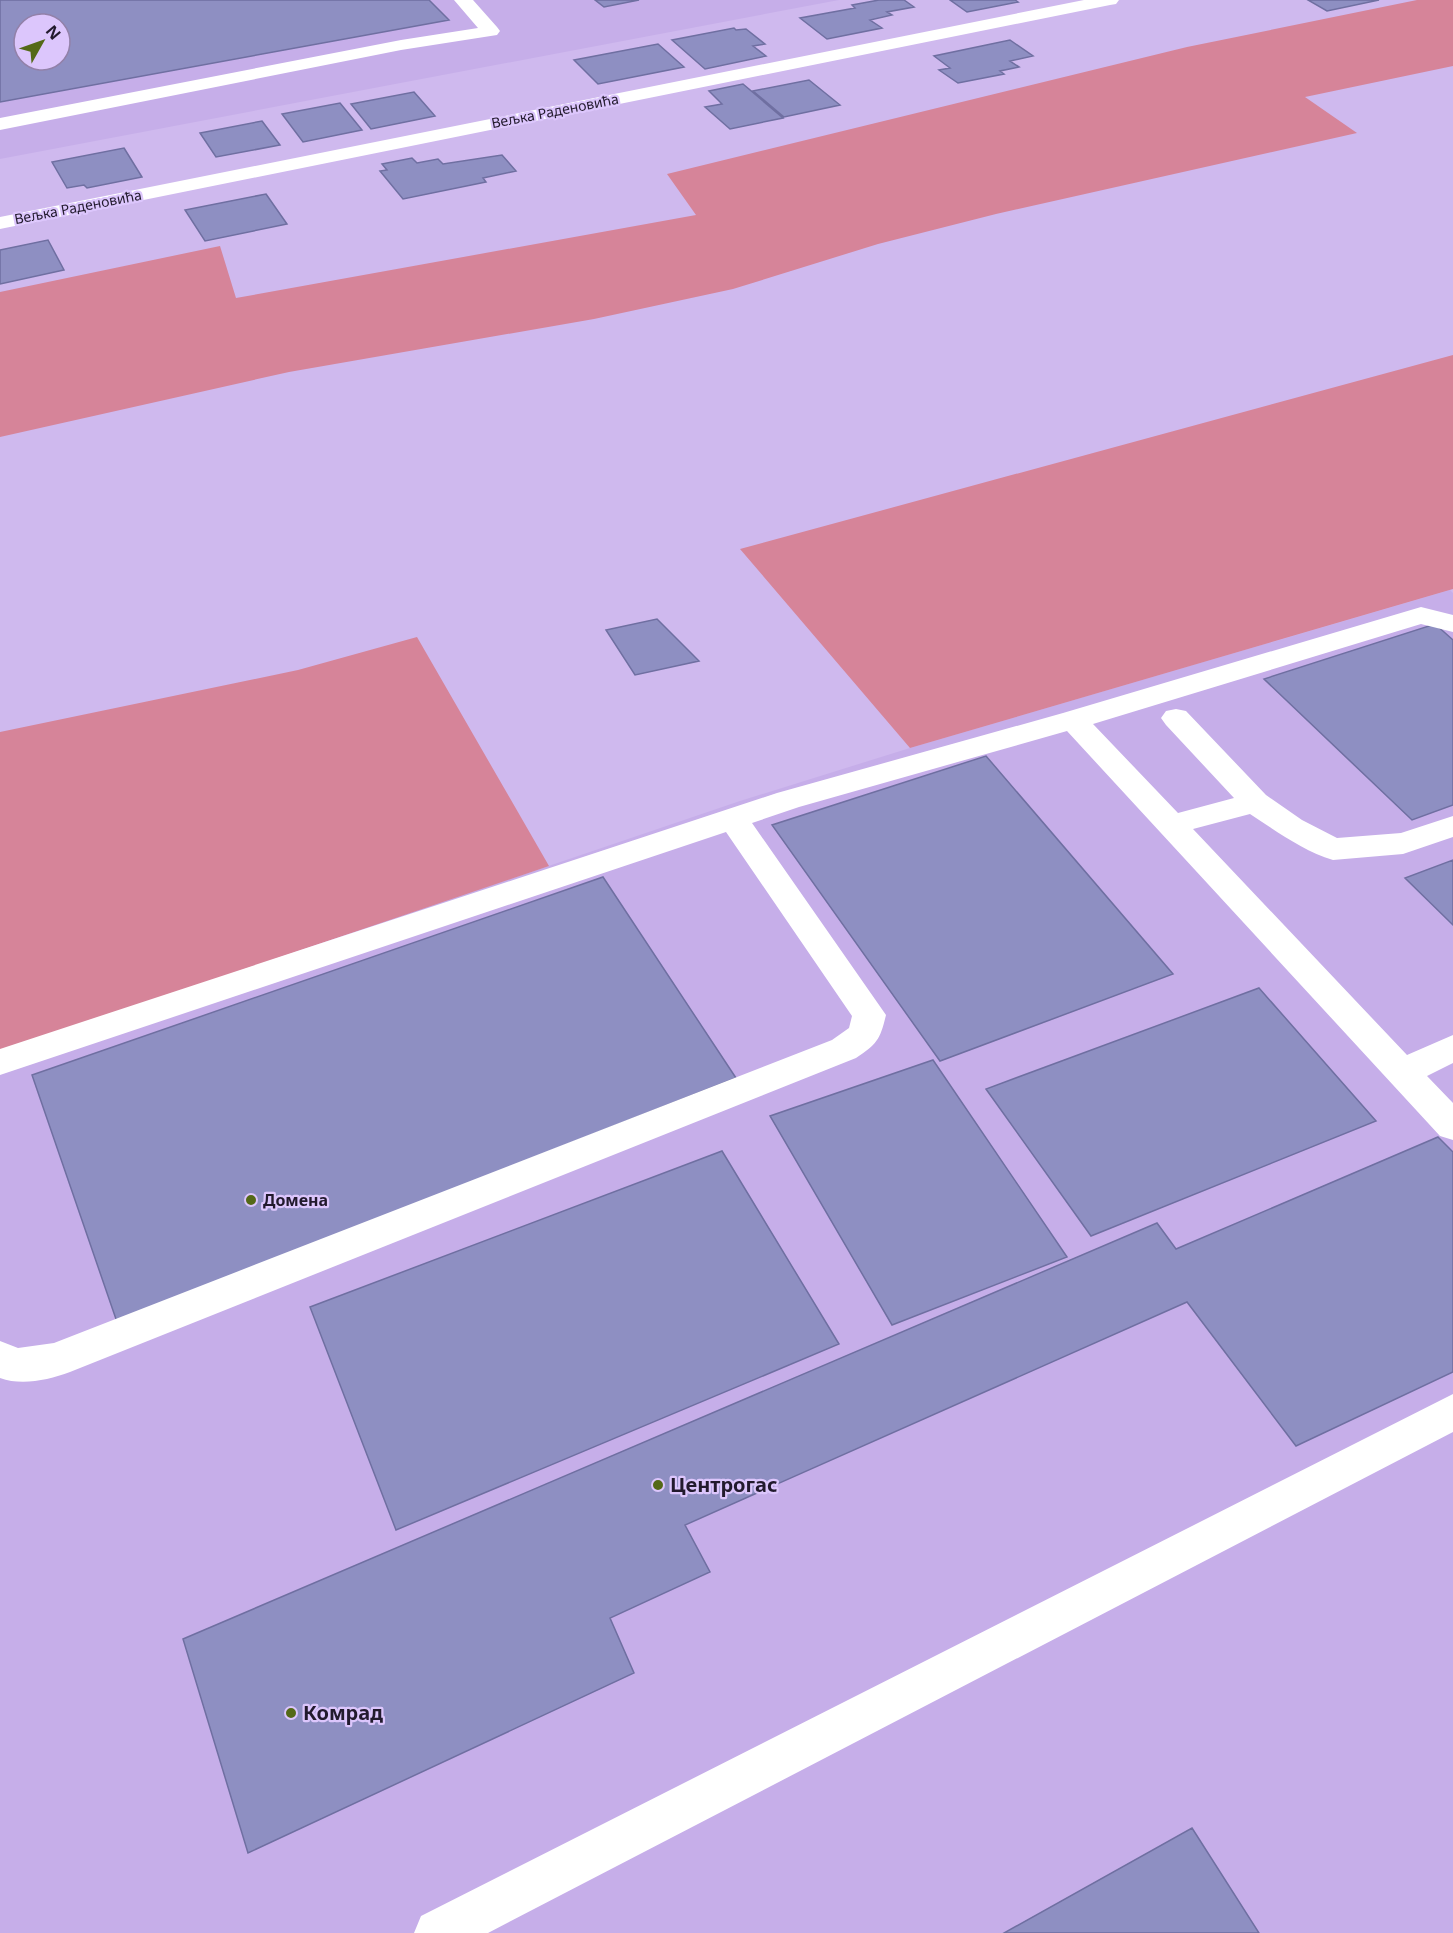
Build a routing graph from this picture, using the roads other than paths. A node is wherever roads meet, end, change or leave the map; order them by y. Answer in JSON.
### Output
{"nodes":[{"id":1,"x":463,"y":0,"type":"edge"},
{"id":2,"x":1110,"y":0,"type":"edge"},
{"id":3,"x":0,"y":124,"type":"edge"},
{"id":4,"x":0,"y":223,"type":"edge"},
{"id":5,"x":1453,"y":624,"type":"edge"},
{"id":6,"x":1176,"y":717,"type":"dead end"},
{"id":7,"x":1073,"y":720,"type":"junction"},
{"id":8,"x":1255,"y":801,"type":"junction"},
{"id":9,"x":733,"y":818,"type":"junction"},
{"id":10,"x":1172,"y":825,"type":"junction"},
{"id":11,"x":1453,"y":826,"type":"edge"},
{"id":12,"x":1453,"y":1048,"type":"edge"},
{"id":13,"x":0,"y":1062,"type":"edge"},
{"id":14,"x":1403,"y":1072,"type":"junction"},
{"id":15,"x":1453,"y":1126,"type":"edge"},
{"id":16,"x":0,"y":1358,"type":"edge"},
{"id":17,"x":1453,"y":1412,"type":"edge"},
{"id":18,"x":438,"y":1933,"type":"edge"}],
"edges":[{"from":1,"to":3,"type":"street"},
{"from":2,"to":4,"type":"street","name":"Вељка Раденовића"},
{"from":5,"to":7,"type":"street"},
{"from":6,"to":8,"type":"street"},
{"from":7,"to":9,"type":"street"},
{"from":7,"to":10,"type":"street"},
{"from":8,"to":10,"type":"street"},
{"from":8,"to":11,"type":"street"},
{"from":9,"to":13,"type":"street"},
{"from":9,"to":16,"type":"street"},
{"from":10,"to":14,"type":"street"},
{"from":12,"to":14,"type":"street"},
{"from":14,"to":15,"type":"street"},
{"from":17,"to":18,"type":"street"}]}
